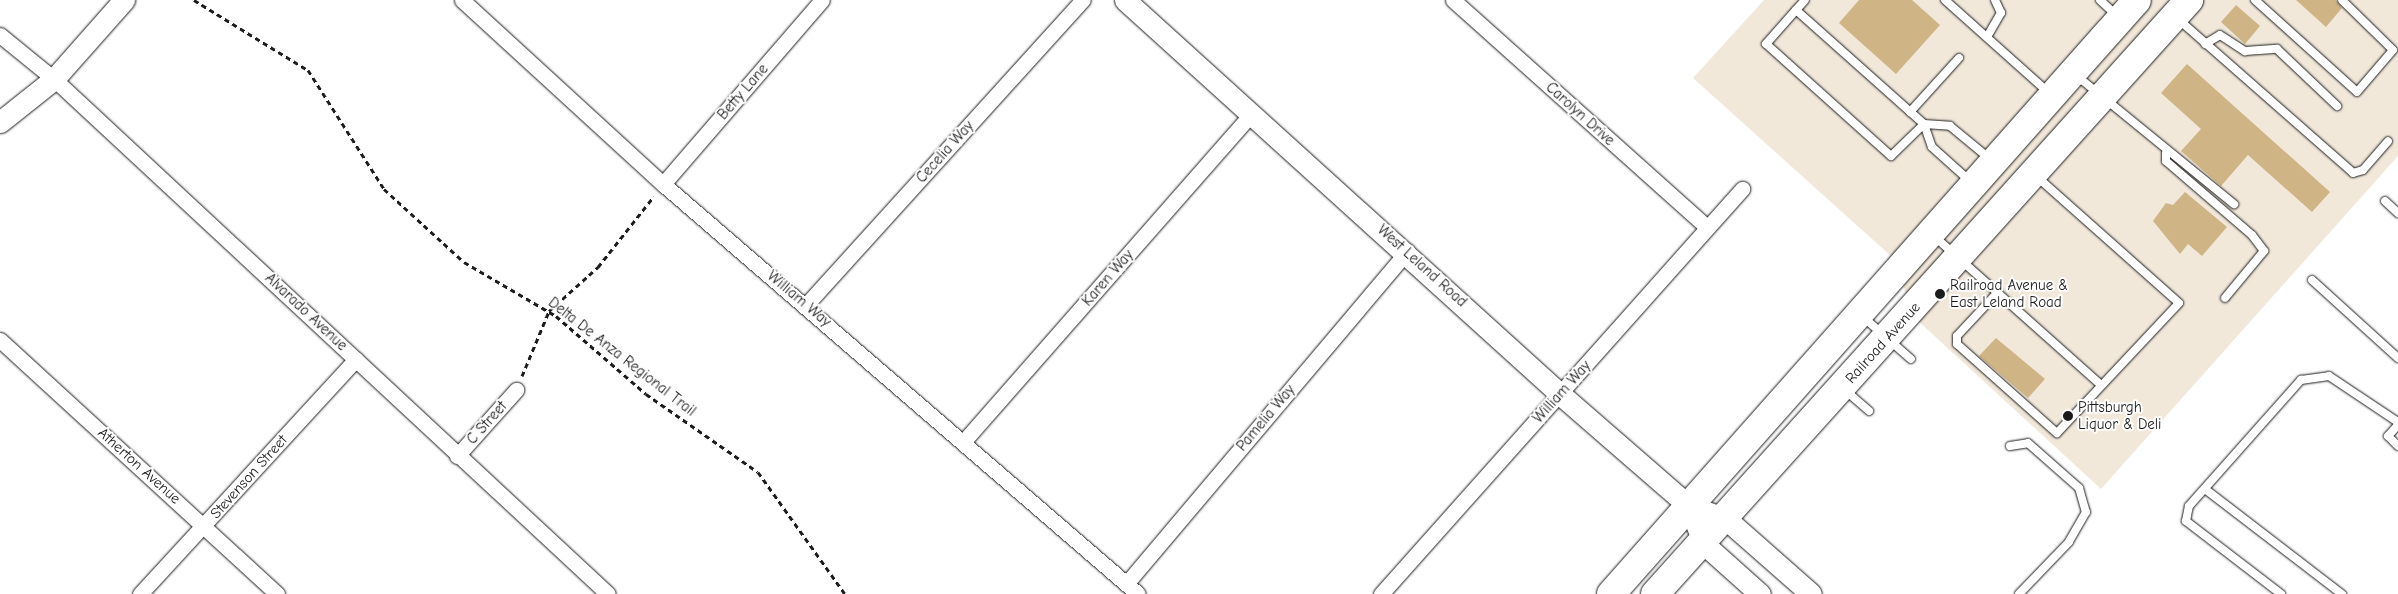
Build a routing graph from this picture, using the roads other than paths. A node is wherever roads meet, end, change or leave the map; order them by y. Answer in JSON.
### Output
{"nodes":[{"id":1,"x":124,"y":0,"type":"edge"},
{"id":2,"x":462,"y":0,"type":"edge"},
{"id":3,"x":822,"y":0,"type":"edge"},
{"id":4,"x":1083,"y":0,"type":"edge"},
{"id":5,"x":1453,"y":0,"type":"edge"},
{"id":6,"x":1805,"y":0,"type":"edge"},
{"id":7,"x":1945,"y":0,"type":"edge"},
{"id":8,"x":1995,"y":0,"type":"edge"},
{"id":9,"x":2100,"y":0,"type":"edge"},
{"id":10,"x":2255,"y":0,"type":"edge"},
{"id":11,"x":2342,"y":0,"type":"edge"},
{"id":12,"x":1129,"y":1,"type":"edge"},
{"id":13,"x":2182,"y":8,"type":"edge"},
{"id":14,"x":1796,"y":10,"type":"junction"},
{"id":15,"x":2129,"y":10,"type":"edge"},
{"id":16,"x":0,"y":35,"type":"edge"},
{"id":17,"x":1987,"y":37,"type":"junction"},
{"id":18,"x":2205,"y":44,"type":"junction"},
{"id":19,"x":1959,"y":58,"type":"dead end"},
{"id":20,"x":2073,"y":73,"type":"junction"},
{"id":21,"x":54,"y":79,"type":"junction"},
{"id":22,"x":2053,"y":96,"type":"junction"},
{"id":23,"x":2102,"y":97,"type":"junction"},
{"id":24,"x":2337,"y":106,"type":"dead end"},
{"id":25,"x":1910,"y":112,"type":"junction"},
{"id":26,"x":1251,"y":114,"type":"junction"},
{"id":27,"x":0,"y":122,"type":"edge"},
{"id":28,"x":1924,"y":124,"type":"junction"},
{"id":29,"x":2388,"y":141,"type":"dead end"},
{"id":30,"x":2166,"y":153,"type":"junction"},
{"id":31,"x":1994,"y":163,"type":"junction"},
{"id":32,"x":2034,"y":174,"type":"junction"},
{"id":33,"x":663,"y":184,"type":"junction"},
{"id":34,"x":1974,"y":186,"type":"junction"},
{"id":35,"x":1742,"y":189,"type":"dead end"},
{"id":36,"x":2385,"y":201,"type":"dead end"},
{"id":37,"x":2234,"y":204,"type":"dead end"},
{"id":38,"x":2398,"y":213,"type":"edge"},
{"id":39,"x":1707,"y":227,"type":"junction"},
{"id":40,"x":1931,"y":234,"type":"junction"},
{"id":41,"x":1407,"y":252,"type":"junction"},
{"id":42,"x":1959,"y":258,"type":"junction"},
{"id":43,"x":2312,"y":280,"type":"dead end"},
{"id":44,"x":1998,"y":292,"type":"junction"},
{"id":45,"x":2225,"y":298,"type":"dead end"},
{"id":46,"x":806,"y":305,"type":"junction"},
{"id":47,"x":1861,"y":314,"type":"junction"},
{"id":48,"x":1887,"y":338,"type":"junction"},
{"id":49,"x":0,"y":340,"type":"edge"},
{"id":50,"x":356,"y":358,"type":"junction"},
{"id":51,"x":2398,"y":358,"type":"edge"},
{"id":52,"x":1911,"y":359,"type":"dead end"},
{"id":53,"x":2102,"y":385,"type":"junction"},
{"id":54,"x":1843,"y":388,"type":"junction"},
{"id":55,"x":516,"y":390,"type":"road end"},
{"id":56,"x":1560,"y":394,"type":"junction"},
{"id":57,"x":1869,"y":411,"type":"dead end"},
{"id":58,"x":2398,"y":424,"type":"edge"},
{"id":59,"x":964,"y":441,"type":"junction"},
{"id":60,"x":2010,"y":446,"type":"dead end"},
{"id":61,"x":2398,"y":446,"type":"edge"},
{"id":62,"x":457,"y":456,"type":"junction"},
{"id":63,"x":2206,"y":489,"type":"junction"},
{"id":64,"x":1689,"y":506,"type":"junction"},
{"id":65,"x":1726,"y":519,"type":"junction"},
{"id":66,"x":205,"y":526,"type":"junction"},
{"id":67,"x":1704,"y":544,"type":"junction"},
{"id":68,"x":1126,"y":584,"type":"junction"},
{"id":69,"x":140,"y":594,"type":"edge"},
{"id":70,"x":277,"y":594,"type":"edge"},
{"id":71,"x":608,"y":594,"type":"edge"},
{"id":72,"x":1138,"y":594,"type":"edge"},
{"id":73,"x":1381,"y":594,"type":"edge"},
{"id":74,"x":1611,"y":594,"type":"edge"},
{"id":75,"x":1656,"y":594,"type":"edge"},
{"id":76,"x":1760,"y":594,"type":"edge"},
{"id":77,"x":1811,"y":594,"type":"edge"},
{"id":78,"x":2019,"y":594,"type":"edge"},
{"id":79,"x":2281,"y":594,"type":"edge"},
{"id":80,"x":2342,"y":594,"type":"edge"}],
"edges":[{"from":1,"to":21,"type":"main road"},
{"from":2,"to":33,"type":"street","name":"William Way"},
{"from":3,"to":33,"type":"street","name":"Betty Lane"},
{"from":4,"to":46,"type":"street","name":"Cecelia Way"},
{"from":5,"to":39,"type":"street","name":"Carolyn Drive"},
{"from":6,"to":14,"type":"lane"},
{"from":7,"to":17,"type":"lane"},
{"from":8,"to":17,"type":"lane"},
{"from":9,"to":15,"type":"lane"},
{"from":10,"to":11,"type":"lane"},
{"from":12,"to":26,"type":"main road","name":"West Leland Road"},
{"from":13,"to":18,"type":"lane"},
{"from":13,"to":23,"type":"highway","name":"Railroad Avenue"},
{"from":14,"to":25,"type":"lane"},
{"from":14,"to":28,"type":"lane"},
{"from":15,"to":20,"type":"highway"},
{"from":16,"to":21,"type":"street","name":"Alvarado Avenue"},
{"from":17,"to":22,"type":"lane"},
{"from":18,"to":24,"type":"lane"},
{"from":18,"to":29,"type":"lane"},
{"from":19,"to":25,"type":"lane"},
{"from":20,"to":22,"type":"highway"},
{"from":20,"to":23,"type":"lane"},
{"from":21,"to":27,"type":"main road"},
{"from":21,"to":50,"type":"street","name":"Alvarado Avenue"},
{"from":22,"to":31,"type":"highway"},
{"from":23,"to":30,"type":"lane"},
{"from":23,"to":32,"type":"highway","name":"Railroad Avenue"},
{"from":25,"to":28,"type":"lane"},
{"from":26,"to":41,"type":"main road","name":"West Leland Road"},
{"from":26,"to":59,"type":"street","name":"Karen Way"},
{"from":28,"to":31,"type":"lane"},
{"from":28,"to":34,"type":"lane"},
{"from":30,"to":37,"type":"lane"},
{"from":30,"to":45,"type":"lane"},
{"from":31,"to":34,"type":"highway"},
{"from":32,"to":42,"type":"highway","name":"Railroad Avenue"},
{"from":32,"to":53,"type":"lane"},
{"from":33,"to":46,"type":"street","name":"William Way"},
{"from":34,"to":40,"type":"highway"},
{"from":35,"to":39,"type":"street","name":"William Way"},
{"from":36,"to":38,"type":"lane"},
{"from":39,"to":56,"type":"street","name":"William Way"},
{"from":40,"to":42,"type":"lane"},
{"from":40,"to":47,"type":"highway"},
{"from":41,"to":56,"type":"main road","name":"West Leland Road"},
{"from":41,"to":68,"type":"street","name":"Pamelia Way"},
{"from":42,"to":44,"type":"lane"},
{"from":42,"to":48,"type":"highway","name":"Railroad Avenue"},
{"from":43,"to":51,"type":"lane"},
{"from":44,"to":53,"type":"lane"},
{"from":44,"to":53,"type":"lane"},
{"from":46,"to":59,"type":"street","name":"William Way"},
{"from":47,"to":48,"type":"lane"},
{"from":47,"to":64,"type":"highway"},
{"from":48,"to":52,"type":"lane"},
{"from":48,"to":54,"type":"highway","name":"Railroad Avenue"},
{"from":49,"to":66,"type":"street","name":"Atherton Avenue"},
{"from":50,"to":62,"type":"street","name":"Alvarado Avenue"},
{"from":50,"to":66,"type":"street","name":"Stevenson Street"},
{"from":54,"to":57,"type":"lane"},
{"from":54,"to":65,"type":"highway","name":"Railroad Avenue"},
{"from":55,"to":62,"type":"street","name":"C Street"},
{"from":56,"to":64,"type":"main road","name":"West Leland Road"},
{"from":56,"to":73,"type":"street","name":"William Way"},
{"from":58,"to":61,"type":"lane"},
{"from":58,"to":63,"type":"lane"},
{"from":59,"to":68,"type":"street","name":"William Way"},
{"from":60,"to":78,"type":"lane"},
{"from":62,"to":71,"type":"street","name":"Alvarado Avenue"},
{"from":63,"to":79,"type":"lane"},
{"from":63,"to":80,"type":"lane"},
{"from":64,"to":65,"type":"main road","name":"West Leland Road"},
{"from":64,"to":67,"type":"main road"},
{"from":64,"to":74,"type":"highway"},
{"from":65,"to":67,"type":"highway","name":"Railroad Avenue"},
{"from":65,"to":77,"type":"main road"},
{"from":66,"to":69,"type":"street","name":"Stevenson Street"},
{"from":66,"to":70,"type":"street","name":"Atherton Avenue"},
{"from":67,"to":75,"type":"highway","name":"Railroad Avenue"},
{"from":67,"to":76,"type":"main road"},
{"from":68,"to":72,"type":"street","name":"William Way"}]}
